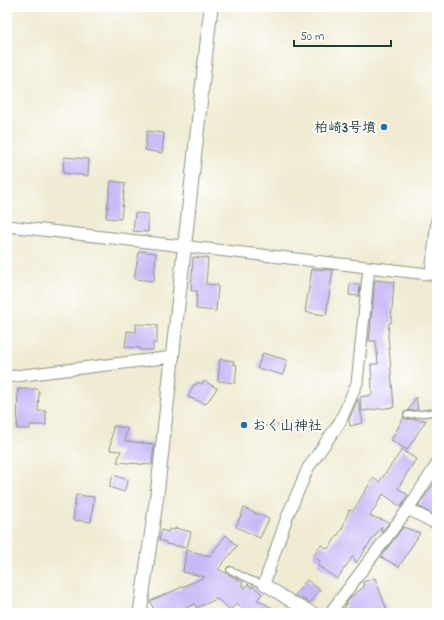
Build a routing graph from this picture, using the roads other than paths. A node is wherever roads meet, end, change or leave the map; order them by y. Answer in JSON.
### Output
{"nodes":[{"id":1,"x":210,"y":7,"type":"edge"},
{"id":2,"x":437,"y":220,"type":"edge"},
{"id":3,"x":7,"y":226,"type":"edge"},
{"id":4,"x":185,"y":246,"type":"junction"},
{"id":5,"x":369,"y":267,"type":"junction"},
{"id":6,"x":434,"y":274,"type":"edge"},
{"id":7,"x":173,"y":357,"type":"junction"},
{"id":8,"x":7,"y":377,"type":"edge"},
{"id":9,"x":437,"y":412,"type":"edge"},
{"id":10,"x":407,"y":415,"type":"dead end"},
{"id":11,"x":437,"y":464,"type":"edge"},
{"id":12,"x":408,"y":509,"type":"junction"},
{"id":13,"x":437,"y":524,"type":"edge"},
{"id":14,"x":230,"y":570,"type":"dead end"},
{"id":15,"x":264,"y":584,"type":"junction"},
{"id":16,"x":140,"y":613,"type":"edge"},
{"id":17,"x":314,"y":613,"type":"edge"},
{"id":18,"x":330,"y":613,"type":"edge"}],
"edges":[{"from":1,"to":4,"type":"street"},
{"from":2,"to":6,"type":"street"},
{"from":3,"to":4,"type":"street"},
{"from":4,"to":5,"type":"street"},
{"from":4,"to":7,"type":"street"},
{"from":5,"to":6,"type":"street"},
{"from":5,"to":15,"type":"street"},
{"from":7,"to":8,"type":"street"},
{"from":7,"to":16,"type":"street"},
{"from":9,"to":10,"type":"lane"},
{"from":11,"to":12,"type":"street"},
{"from":12,"to":13,"type":"street"},
{"from":12,"to":18,"type":"street"},
{"from":14,"to":15,"type":"lane"},
{"from":15,"to":17,"type":"street"}]}
